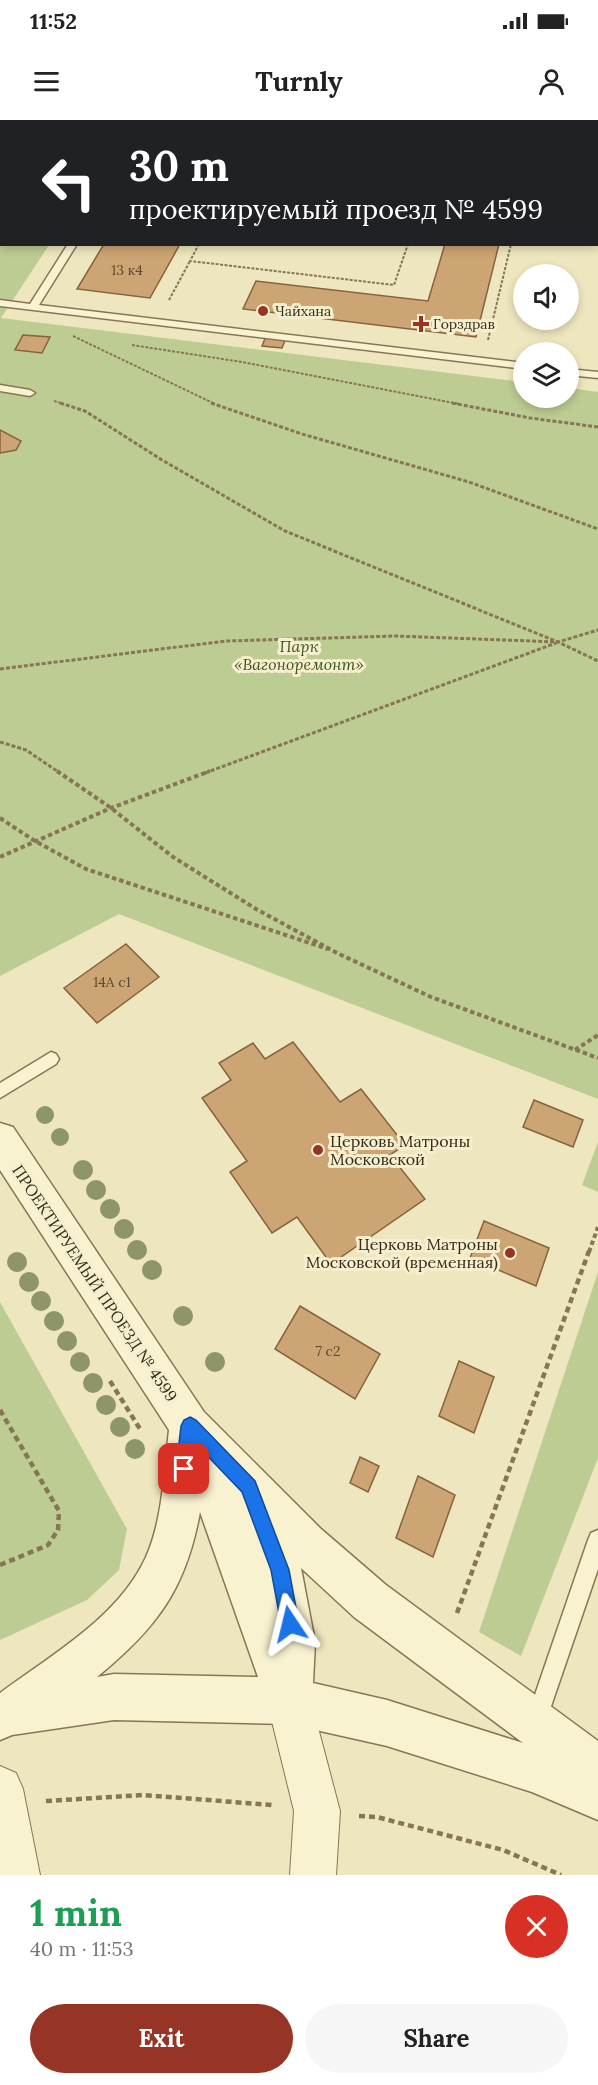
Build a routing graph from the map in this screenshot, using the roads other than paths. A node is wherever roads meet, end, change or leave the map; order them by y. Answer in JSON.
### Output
{"nodes":[{"id":1,"x":72,"y":246,"type":"edge"},
{"id":2,"x":0,"y":303,"type":"edge"},
{"id":3,"x":33,"y":307,"type":"junction"},
{"id":4,"x":513,"y":365,"type":"edge"},
{"id":5,"x":579,"y":373,"type":"edge"},
{"id":6,"x":598,"y":375,"type":"edge"},
{"id":7,"x":0,"y":388,"type":"edge"},
{"id":8,"x":30,"y":393,"type":"road end"},
{"id":9,"x":51,"y":1059,"type":"dead end"},
{"id":10,"x":0,"y":1091,"type":"edge"},
{"id":11,"x":0,"y":1139,"type":"edge"},
{"id":12,"x":190,"y":1426,"type":"junction"},
{"id":13,"x":249,"y":1487,"type":"junction"},
{"id":14,"x":598,"y":1540,"type":"edge"},
{"id":15,"x":289,"y":1701,"type":"junction"},
{"id":16,"x":6,"y":1714,"type":"edge"},
{"id":17,"x":535,"y":1724,"type":"junction"},
{"id":18,"x":598,"y":1770,"type":"edge"},
{"id":19,"x":0,"y":1789,"type":"edge"},
{"id":20,"x":598,"y":1796,"type":"edge"},
{"id":21,"x":17,"y":1875,"type":"edge"},
{"id":22,"x":313,"y":1875,"type":"edge"}],
"edges":[{"from":1,"to":3,"type":"lane"},
{"from":2,"to":3,"type":"lane"},
{"from":3,"to":4,"type":"lane"},
{"from":5,"to":6,"type":"lane"},
{"from":7,"to":8,"type":"lane"},
{"from":9,"to":10,"type":"lane"},
{"from":11,"to":12,"type":"street","name":"ПРОЕКТИРУЕМЫЙ ПРОЕЗД № 4599"},
{"from":12,"to":13,"type":"street","name":"ПРОЕКТИРУЕМЫЙ ПРОЕЗД № 4599"},
{"from":12,"to":15,"type":"street","name":"ПРОЕКТИРУЕМЫЙ ПРОЕЗД № 4599"},
{"from":12,"to":16,"type":"street"},
{"from":13,"to":15,"type":"street","name":"ПРОЕКТИРУЕМЫЙ ПРОЕЗД № 4599"},
{"from":13,"to":17,"type":"street","name":"ПРОЕКТИРУЕМЫЙ ПРОЕЗД № 4599"},
{"from":14,"to":17,"type":"lane"},
{"from":15,"to":16,"type":"street"},
{"from":15,"to":20,"type":"street"},
{"from":15,"to":22,"type":"street"},
{"from":17,"to":18,"type":"street","name":"ПРОЕКТИРУЕМЫЙ ПРОЕЗД № 4599"},
{"from":19,"to":21,"type":"street"}]}
